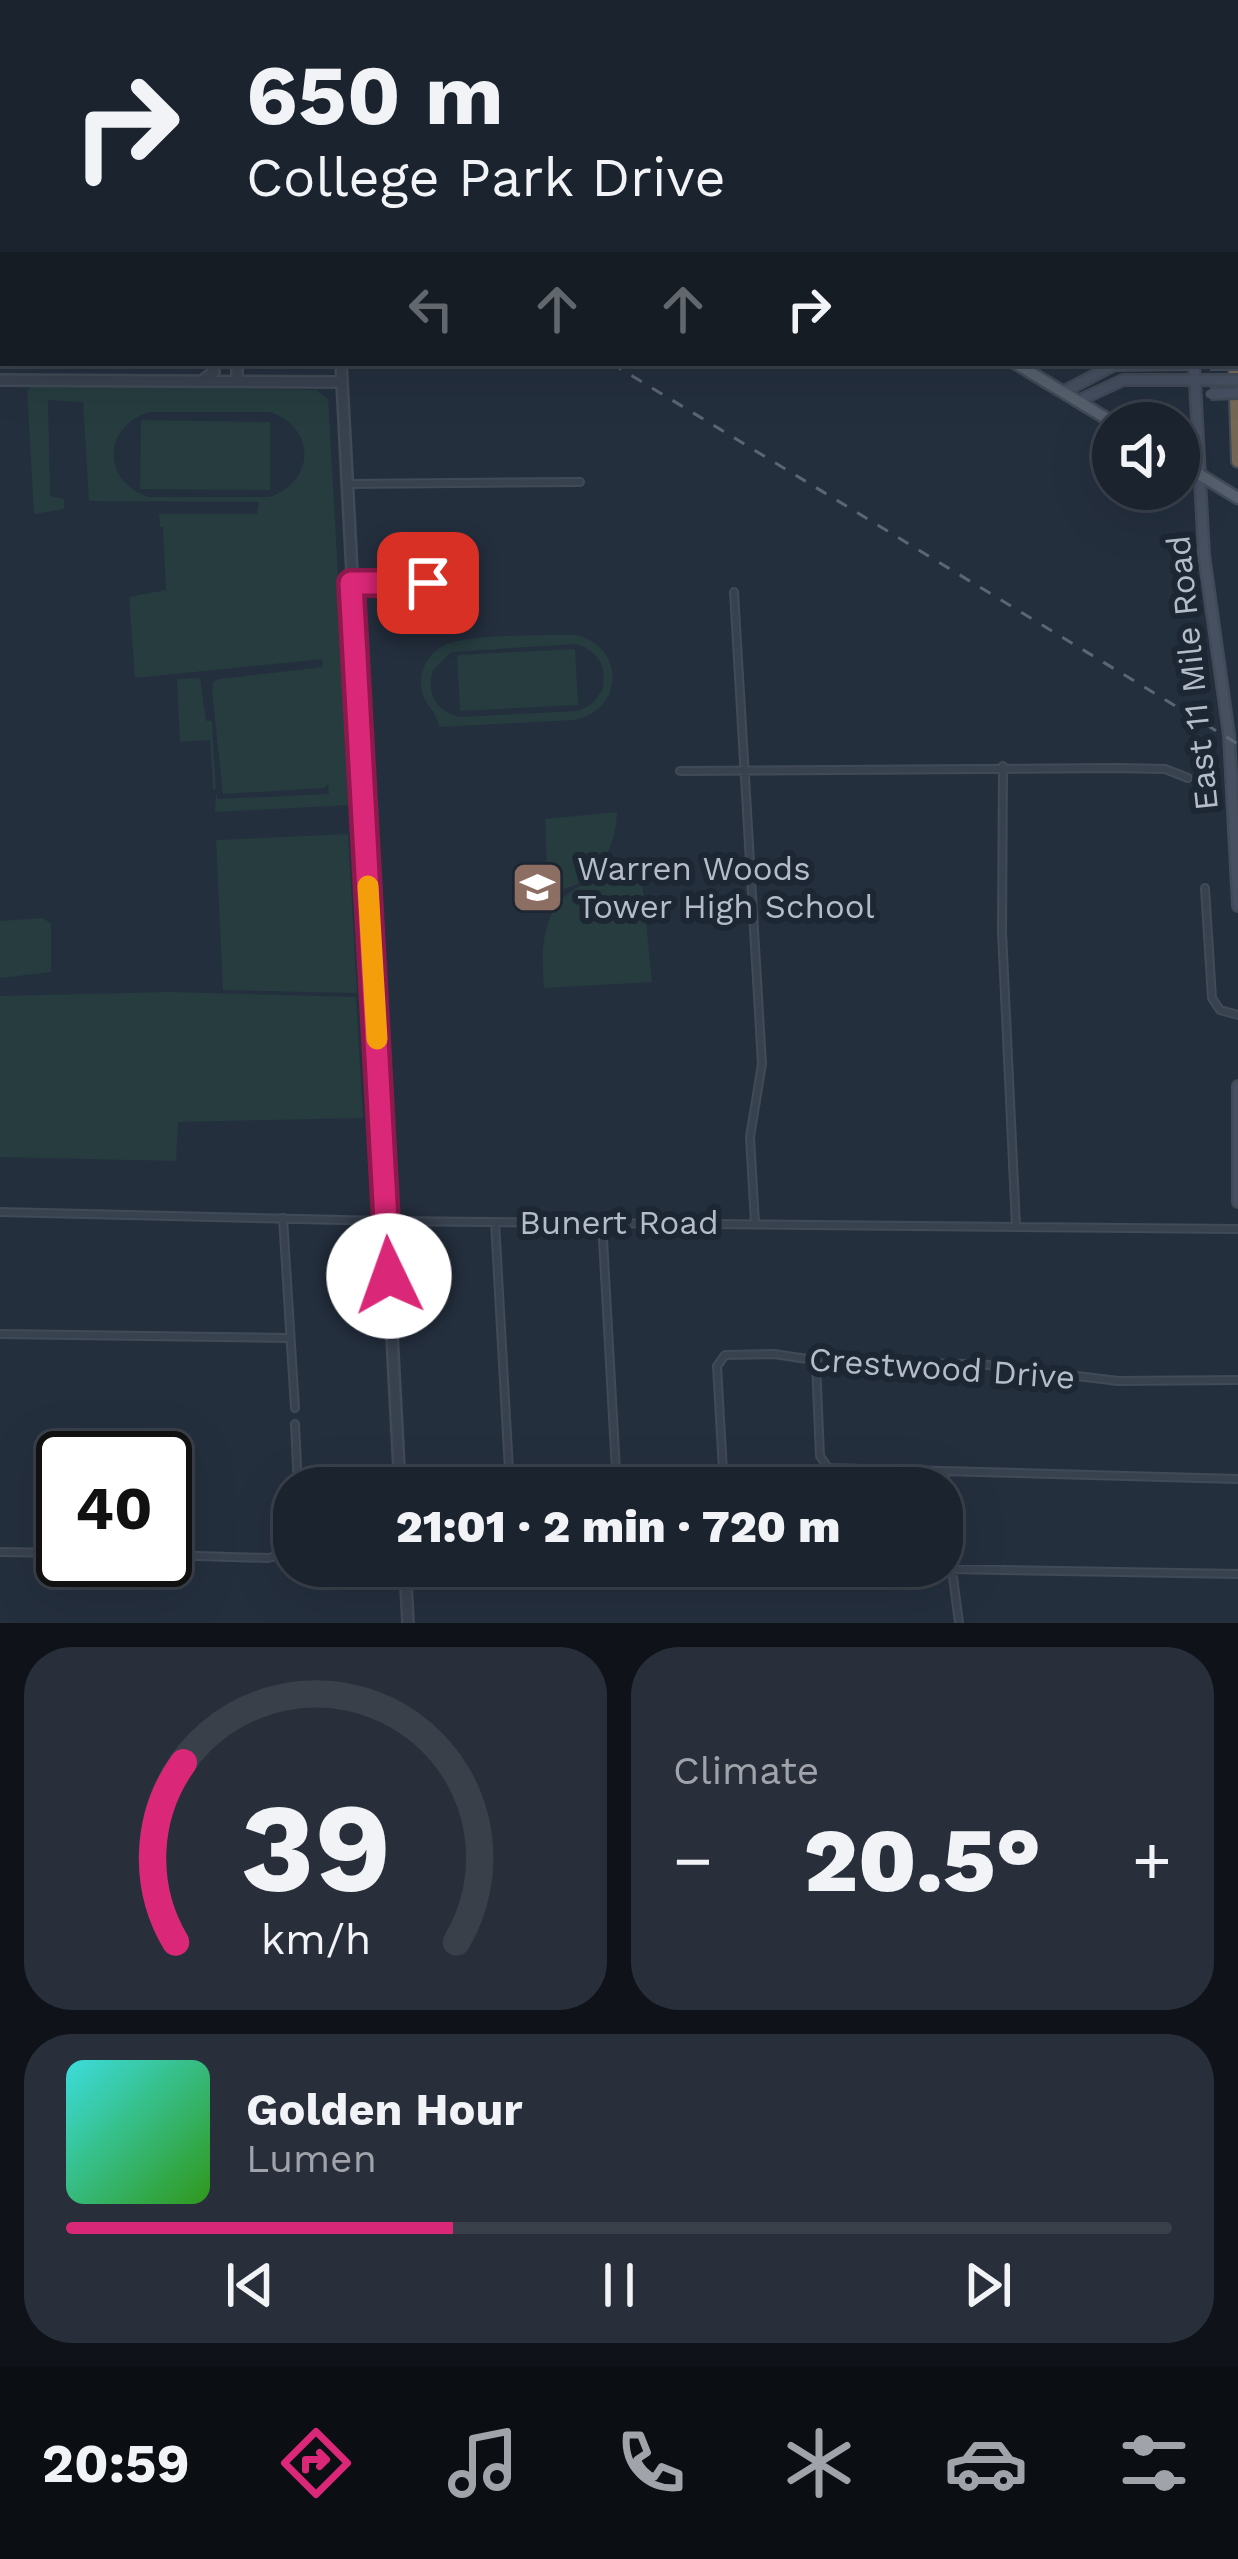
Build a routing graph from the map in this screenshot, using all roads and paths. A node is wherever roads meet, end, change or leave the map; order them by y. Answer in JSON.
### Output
{"nodes":[{"id":1,"x":213,"y":366,"type":"edge"},
{"id":2,"x":237,"y":366,"type":"edge"},
{"id":3,"x":341,"y":366,"type":"edge"},
{"id":4,"x":1020,"y":366,"type":"edge"},
{"id":5,"x":1112,"y":366,"type":"edge"},
{"id":6,"x":1194,"y":366,"type":"edge"},
{"id":7,"x":1237,"y":366,"type":"edge"},
{"id":8,"x":0,"y":380,"type":"edge"},
{"id":9,"x":1194,"y":380,"type":"junction"},
{"id":10,"x":1238,"y":380,"type":"edge"},
{"id":11,"x":198,"y":381,"type":"junction"},
{"id":12,"x":237,"y":381,"type":"junction"},
{"id":13,"x":341,"y":382,"type":"junction"},
{"id":14,"x":1063,"y":392,"type":"junction"},
{"id":15,"x":1238,"y":393,"type":"edge"},
{"id":16,"x":1078,"y":401,"type":"junction"},
{"id":17,"x":1196,"y":402,"type":"edge"},
{"id":18,"x":1200,"y":403,"type":"edge"},
{"id":19,"x":1092,"y":410,"type":"edge"},
{"id":20,"x":1238,"y":461,"type":"edge"},
{"id":21,"x":1200,"y":474,"type":"joint"},
{"id":22,"x":580,"y":482,"type":"dead end"},
{"id":23,"x":345,"y":484,"type":"junction"},
{"id":24,"x":1238,"y":498,"type":"edge"},
{"id":25,"x":351,"y":583,"type":"junction"},
{"id":26,"x":466,"y":583,"type":"dead end"},
{"id":27,"x":734,"y":592,"type":"dead end"},
{"id":28,"x":1003,"y":766,"type":"junction"},
{"id":29,"x":744,"y":768,"type":"junction"},
{"id":30,"x":680,"y":771,"type":"dead end"},
{"id":31,"x":1187,"y":778,"type":"dead end"},
{"id":32,"x":1205,"y":888,"type":"dead end"},
{"id":33,"x":1238,"y":906,"type":"edge"},
{"id":34,"x":1238,"y":1015,"type":"edge"},
{"id":35,"x":1238,"y":1086,"type":"edge"},
{"id":36,"x":1238,"y":1202,"type":"edge"},
{"id":37,"x":0,"y":1212,"type":"edge"},
{"id":38,"x":283,"y":1218,"type":"junction"},
{"id":39,"x":386,"y":1221,"type":"junction"},
{"id":40,"x":495,"y":1221,"type":"junction"},
{"id":41,"x":602,"y":1222,"type":"junction"},
{"id":42,"x":755,"y":1223,"type":"junction"},
{"id":43,"x":1016,"y":1226,"type":"junction"},
{"id":44,"x":1238,"y":1229,"type":"edge"},
{"id":45,"x":0,"y":1334,"type":"edge"},
{"id":46,"x":290,"y":1338,"type":"junction"},
{"id":47,"x":816,"y":1362,"type":"junction"},
{"id":48,"x":1238,"y":1380,"type":"edge"},
{"id":49,"x":295,"y":1408,"type":"dead end"},
{"id":50,"x":295,"y":1424,"type":"dead end"},
{"id":51,"x":297,"y":1467,"type":"edge"},
{"id":52,"x":399,"y":1467,"type":"edge"},
{"id":53,"x":509,"y":1467,"type":"edge"},
{"id":54,"x":615,"y":1467,"type":"edge"},
{"id":55,"x":723,"y":1467,"type":"edge"},
{"id":56,"x":848,"y":1467,"type":"edge"},
{"id":57,"x":963,"y":1471,"type":"edge"},
{"id":58,"x":1238,"y":1479,"type":"edge"},
{"id":59,"x":0,"y":1552,"type":"edge"},
{"id":60,"x":36,"y":1553,"type":"edge"},
{"id":61,"x":192,"y":1557,"type":"edge"},
{"id":62,"x":273,"y":1557,"type":"edge"},
{"id":63,"x":963,"y":1569,"type":"edge"},
{"id":64,"x":1238,"y":1574,"type":"edge"},
{"id":65,"x":406,"y":1587,"type":"edge"},
{"id":66,"x":954,"y":1587,"type":"edge"},
{"id":67,"x":408,"y":1623,"type":"edge"},
{"id":68,"x":959,"y":1623,"type":"edge"}],
"edges":[{"from":1,"to":11,"type":"street"},
{"from":2,"to":12,"type":"street"},
{"from":3,"to":13,"type":"street"},
{"from":4,"to":14,"type":"main road"},
{"from":5,"to":14,"type":"main road"},
{"from":6,"to":9,"type":"main road","name":"East 11 Mile Road"},
{"from":7,"to":20,"type":"highway"},
{"from":8,"to":11,"type":"street"},
{"from":9,"to":10,"type":"main road","bridge":true},
{"from":9,"to":16,"type":"main road"},
{"from":9,"to":17,"type":"main road","name":"East 11 Mile Road"},
{"from":11,"to":12,"type":"street"},
{"from":12,"to":13,"type":"street"},
{"from":13,"to":23,"type":"street"},
{"from":14,"to":16,"type":"main road"},
{"from":15,"to":18,"type":"main road","bridge":true},
{"from":16,"to":19,"type":"main road"},
{"from":21,"to":24,"type":"main road"},
{"from":21,"to":33,"type":"main road","name":"East 11 Mile Road"},
{"from":22,"to":23,"type":"street"},
{"from":23,"to":25,"type":"street"},
{"from":25,"to":26,"type":"street"},
{"from":25,"to":39,"type":"street"},
{"from":27,"to":29,"type":"street"},
{"from":28,"to":29,"type":"street"},
{"from":28,"to":31,"type":"street"},
{"from":28,"to":43,"type":"street"},
{"from":29,"to":30,"type":"street"},
{"from":29,"to":42,"type":"street"},
{"from":32,"to":34,"type":"street"},
{"from":35,"to":36,"type":"main road"},
{"from":37,"to":38,"type":"street","name":"Bunert Road"},
{"from":38,"to":39,"type":"street","name":"Bunert Road"},
{"from":38,"to":46,"type":"street"},
{"from":39,"to":40,"type":"street","name":"Bunert Road"},
{"from":39,"to":52,"type":"street"},
{"from":40,"to":41,"type":"street","name":"Bunert Road"},
{"from":40,"to":53,"type":"street"},
{"from":41,"to":42,"type":"street","name":"Bunert Road"},
{"from":41,"to":54,"type":"street"},
{"from":42,"to":43,"type":"street","name":"Bunert Road"},
{"from":43,"to":44,"type":"street","name":"Bunert Road"},
{"from":45,"to":46,"type":"street"},
{"from":46,"to":49,"type":"street"},
{"from":47,"to":48,"type":"street","name":"Crestwood Drive"},
{"from":47,"to":55,"type":"street","name":"Crestwood Drive"},
{"from":47,"to":56,"type":"street"},
{"from":50,"to":51,"type":"street"},
{"from":57,"to":58,"type":"street"},
{"from":59,"to":60,"type":"street"},
{"from":61,"to":62,"type":"street"},
{"from":63,"to":64,"type":"street"},
{"from":65,"to":67,"type":"street"},
{"from":66,"to":68,"type":"street"}]}
